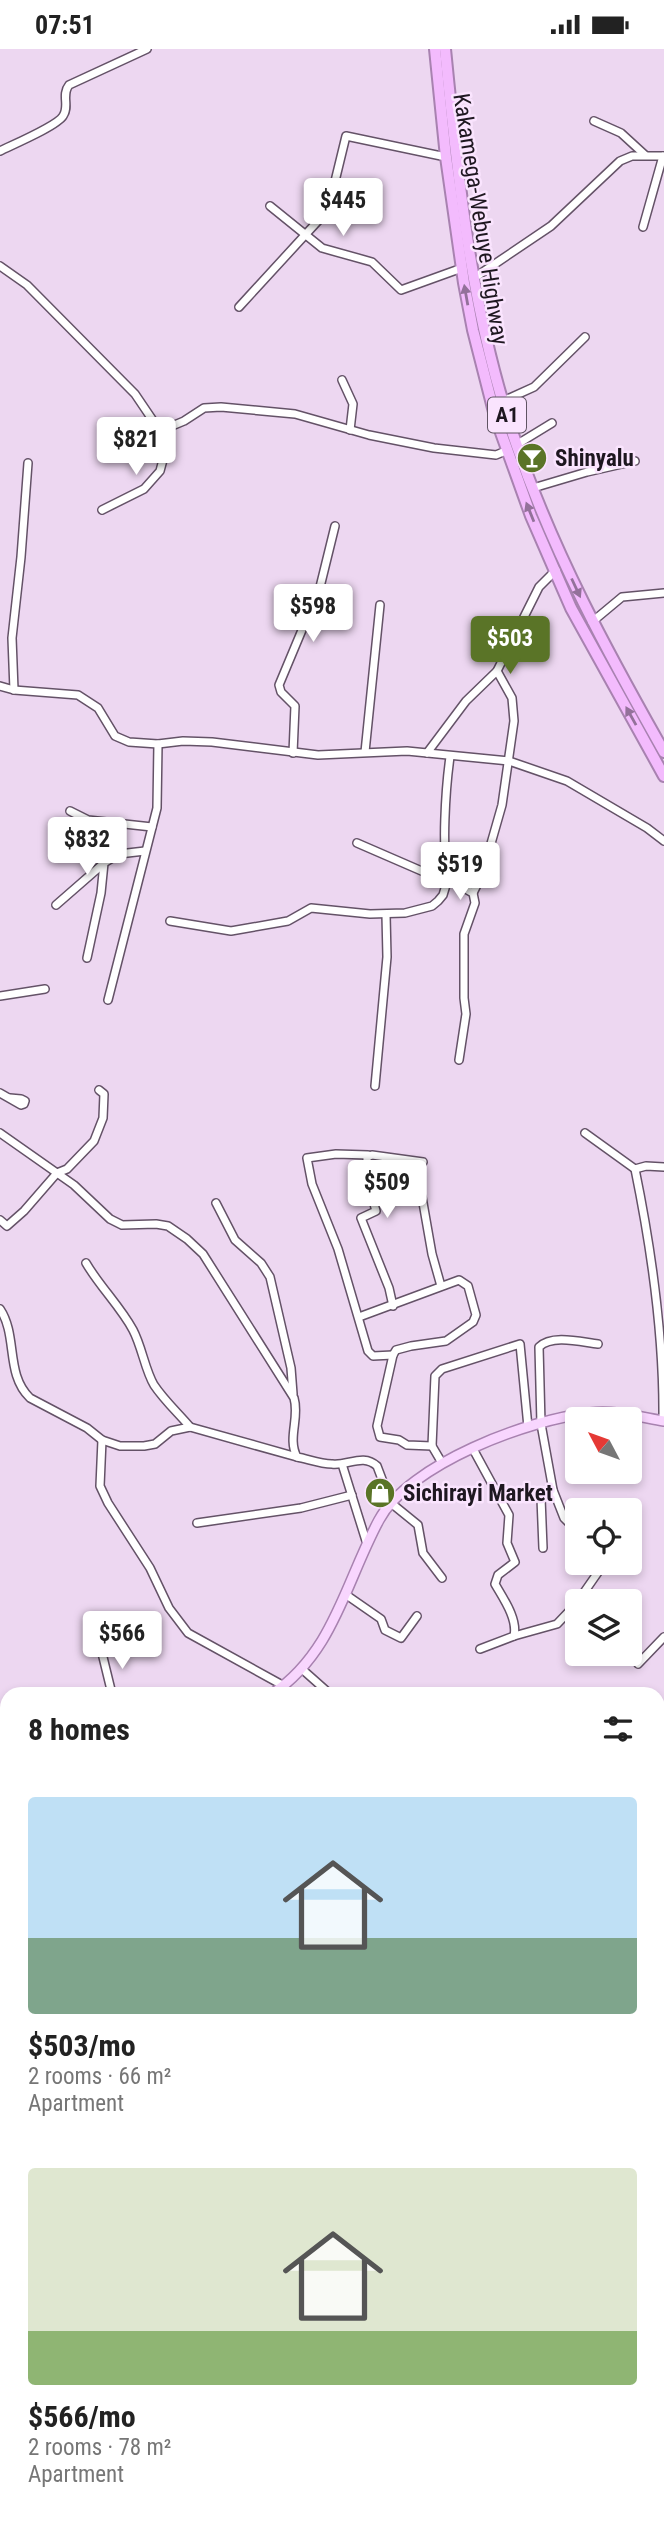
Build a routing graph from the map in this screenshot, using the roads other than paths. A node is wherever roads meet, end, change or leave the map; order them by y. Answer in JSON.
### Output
{"nodes":[{"id":1,"x":147,"y":49,"type":"edge"},
{"id":2,"x":435,"y":49,"type":"edge"},
{"id":3,"x":444,"y":49,"type":"edge"},
{"id":4,"x":594,"y":121,"type":"dead end"},
{"id":5,"x":0,"y":151,"type":"edge"},
{"id":6,"x":645,"y":155,"type":"junction"},
{"id":7,"x":663,"y":156,"type":"edge"},
{"id":8,"x":446,"y":157,"type":"junction"},
{"id":9,"x":270,"y":206,"type":"dead end"},
{"id":10,"x":643,"y":227,"type":"dead end"},
{"id":11,"x":306,"y":235,"type":"junction"},
{"id":12,"x":0,"y":266,"type":"edge"},
{"id":13,"x":462,"y":268,"type":"junction"},
{"id":14,"x":474,"y":278,"type":"junction"},
{"id":15,"x":239,"y":307,"type":"dead end"},
{"id":16,"x":585,"y":337,"type":"dead end"},
{"id":17,"x":342,"y":380,"type":"dead end"},
{"id":18,"x":503,"y":401,"type":"junction"},
{"id":19,"x":552,"y":423,"type":"dead end"},
{"id":20,"x":350,"y":430,"type":"junction"},
{"id":21,"x":160,"y":431,"type":"junction"},
{"id":22,"x":512,"y":447,"type":"junction"},
{"id":23,"x":635,"y":461,"type":"dead end"},
{"id":24,"x":28,"y":463,"type":"dead end"},
{"id":25,"x":533,"y":488,"type":"junction"},
{"id":26,"x":102,"y":510,"type":"dead end"},
{"id":27,"x":335,"y":526,"type":"dead end"},
{"id":28,"x":556,"y":570,"type":"junction"},
{"id":29,"x":664,"y":593,"type":"edge"},
{"id":30,"x":380,"y":605,"type":"dead end"},
{"id":31,"x":592,"y":622,"type":"junction"},
{"id":32,"x":497,"y":671,"type":"junction"},
{"id":33,"x":0,"y":687,"type":"edge"},
{"id":34,"x":14,"y":690,"type":"junction"},
{"id":35,"x":158,"y":744,"type":"junction"},
{"id":36,"x":365,"y":752,"type":"junction"},
{"id":37,"x":664,"y":752,"type":"edge"},
{"id":38,"x":293,"y":753,"type":"junction"},
{"id":39,"x":427,"y":753,"type":"junction"},
{"id":40,"x":450,"y":757,"type":"junction"},
{"id":41,"x":509,"y":761,"type":"junction"},
{"id":42,"x":664,"y":776,"type":"edge"},
{"id":43,"x":70,"y":811,"type":"dead end"},
{"id":44,"x":152,"y":827,"type":"junction"},
{"id":45,"x":664,"y":841,"type":"edge"},
{"id":46,"x":357,"y":843,"type":"dead end"},
{"id":47,"x":145,"y":851,"type":"junction"},
{"id":48,"x":104,"y":863,"type":"junction"},
{"id":49,"x":448,"y":879,"type":"junction"},
{"id":50,"x":473,"y":893,"type":"junction"},
{"id":51,"x":56,"y":905,"type":"dead end"},
{"id":52,"x":386,"y":915,"type":"junction"},
{"id":53,"x":170,"y":921,"type":"dead end"},
{"id":54,"x":87,"y":957,"type":"dead end"},
{"id":55,"x":46,"y":989,"type":"dead end"},
{"id":56,"x":0,"y":996,"type":"edge"},
{"id":57,"x":108,"y":1000,"type":"dead end"},
{"id":58,"x":459,"y":1060,"type":"dead end"},
{"id":59,"x":375,"y":1086,"type":"dead end"},
{"id":60,"x":99,"y":1090,"type":"dead end"},
{"id":61,"x":0,"y":1093,"type":"edge"},
{"id":62,"x":10,"y":1098,"type":"dead end"},
{"id":63,"x":0,"y":1133,"type":"edge"},
{"id":64,"x":585,"y":1133,"type":"dead end"},
{"id":65,"x":368,"y":1156,"type":"junction"},
{"id":66,"x":423,"y":1162,"type":"dead end"},
{"id":67,"x":664,"y":1167,"type":"edge"},
{"id":68,"x":635,"y":1170,"type":"junction"},
{"id":69,"x":57,"y":1173,"type":"junction"},
{"id":70,"x":405,"y":1193,"type":"dead end"},
{"id":71,"x":216,"y":1203,"type":"dead end"},
{"id":72,"x":0,"y":1220,"type":"edge"},
{"id":73,"x":86,"y":1263,"type":"dead end"},
{"id":74,"x":440,"y":1286,"type":"junction"},
{"id":75,"x":393,"y":1306,"type":"junction"},
{"id":76,"x":0,"y":1309,"type":"edge"},
{"id":77,"x":359,"y":1317,"type":"junction"},
{"id":78,"x":597,"y":1344,"type":"dead end"},
{"id":79,"x":393,"y":1356,"type":"junction"},
{"id":80,"x":294,"y":1398,"type":"junction"},
{"id":81,"x":663,"y":1421,"type":"edge"},
{"id":82,"x":541,"y":1424,"type":"junction"},
{"id":83,"x":190,"y":1427,"type":"junction"},
{"id":84,"x":528,"y":1427,"type":"junction"},
{"id":85,"x":102,"y":1440,"type":"junction"},
{"id":86,"x":432,"y":1446,"type":"junction"},
{"id":87,"x":473,"y":1449,"type":"junction"},
{"id":88,"x":297,"y":1457,"type":"junction"},
{"id":89,"x":442,"y":1463,"type":"junction"},
{"id":90,"x":342,"y":1464,"type":"junction"},
{"id":91,"x":553,"y":1490,"type":"junction"},
{"id":92,"x":352,"y":1495,"type":"junction"},
{"id":93,"x":391,"y":1503,"type":"junction"},
{"id":94,"x":565,"y":1519,"type":"edge"},
{"id":95,"x":197,"y":1523,"type":"dead end"},
{"id":96,"x":367,"y":1544,"type":"junction"},
{"id":97,"x":543,"y":1548,"type":"dead end"},
{"id":98,"x":442,"y":1578,"type":"dead end"},
{"id":99,"x":345,"y":1594,"type":"junction"},
{"id":100,"x":417,"y":1616,"type":"dead end"},
{"id":101,"x":565,"y":1616,"type":"edge"},
{"id":102,"x":514,"y":1636,"type":"junction"},
{"id":103,"x":664,"y":1637,"type":"edge"},
{"id":104,"x":480,"y":1649,"type":"dead end"},
{"id":105,"x":103,"y":1653,"type":"dead end"},
{"id":106,"x":642,"y":1660,"type":"edge"},
{"id":107,"x":303,"y":1669,"type":"junction"},
{"id":108,"x":284,"y":1686,"type":"joint"},
{"id":109,"x":110,"y":1687,"type":"edge"},
{"id":110,"x":322,"y":1687,"type":"edge"}],
"edges":[{"from":1,"to":5,"type":"street"},
{"from":2,"to":8,"type":"highway","name":"Kakamega-Webuye Highway","number":"A1"},
{"from":3,"to":14,"type":"highway","name":"Kakamega-Webuye Highway","number":"A1"},
{"from":4,"to":6,"type":"street"},
{"from":6,"to":7,"type":"street"},
{"from":6,"to":14,"type":"street"},
{"from":7,"to":10,"type":"street"},
{"from":8,"to":11,"type":"street"},
{"from":8,"to":13,"type":"highway","name":"Kakamega-Webuye Highway","number":"A1"},
{"from":9,"to":11,"type":"street"},
{"from":11,"to":13,"type":"street"},
{"from":11,"to":15,"type":"street"},
{"from":12,"to":21,"type":"street"},
{"from":22,"to":13,"type":"highway","name":"Kakamega-Webuye Highway","number":"A1","one_way":true},
{"from":14,"to":18,"type":"highway","name":"Kakamega-Webuye Highway","number":"A1"},
{"from":16,"to":18,"type":"street"},
{"from":17,"to":20,"type":"street"},
{"from":18,"to":22,"type":"highway","name":"Kakamega-Webuye Highway","number":"A1"},
{"from":19,"to":22,"type":"street"},
{"from":20,"to":21,"type":"street"},
{"from":20,"to":22,"type":"street"},
{"from":21,"to":26,"type":"street"},
{"from":22,"to":25,"type":"highway","name":"Kakamega-Webuye Highway","number":"A1"},
{"from":28,"to":22,"type":"highway","name":"Kakamega-Webuye Highway","number":"A1","one_way":true},
{"from":23,"to":25,"type":"street"},
{"from":24,"to":34,"type":"street"},
{"from":25,"to":31,"type":"highway","name":"Kakamega-Webuye Highway","number":"A1","one_way":true},
{"from":27,"to":38,"type":"street"},
{"from":28,"to":32,"type":"street"},
{"from":42,"to":28,"type":"highway","name":"Kakamega-Webuye Highway","number":"A1","one_way":true},
{"from":29,"to":31,"type":"street"},
{"from":30,"to":36,"type":"street"},
{"from":31,"to":37,"type":"highway","name":"Kakamega-Webuye Highway","number":"A1"},
{"from":32,"to":39,"type":"street"},
{"from":32,"to":41,"type":"street"},
{"from":33,"to":34,"type":"street"},
{"from":34,"to":35,"type":"street"},
{"from":35,"to":38,"type":"street"},
{"from":35,"to":44,"type":"street"},
{"from":36,"to":38,"type":"street"},
{"from":36,"to":39,"type":"street"},
{"from":39,"to":40,"type":"street"},
{"from":40,"to":41,"type":"street"},
{"from":40,"to":49,"type":"street"},
{"from":41,"to":45,"type":"street"},
{"from":41,"to":50,"type":"street"},
{"from":43,"to":44,"type":"street"},
{"from":44,"to":47,"type":"street"},
{"from":46,"to":49,"type":"street"},
{"from":47,"to":48,"type":"street"},
{"from":47,"to":57,"type":"street"},
{"from":48,"to":51,"type":"street"},
{"from":48,"to":54,"type":"street"},
{"from":49,"to":50,"type":"street"},
{"from":49,"to":52,"type":"street"},
{"from":50,"to":58,"type":"street"},
{"from":52,"to":53,"type":"street"},
{"from":52,"to":59,"type":"street"},
{"from":55,"to":56,"type":"street"},
{"from":60,"to":69,"type":"street"},
{"from":61,"to":62,"type":"street"},
{"from":63,"to":69,"type":"street"},
{"from":64,"to":68,"type":"street"},
{"from":65,"to":66,"type":"street"},
{"from":65,"to":75,"type":"street"},
{"from":65,"to":77,"type":"street"},
{"from":67,"to":68,"type":"street"},
{"from":68,"to":81,"type":"street"},
{"from":69,"to":72,"type":"street"},
{"from":69,"to":80,"type":"street"},
{"from":70,"to":74,"type":"street"},
{"from":71,"to":80,"type":"street"},
{"from":73,"to":83,"type":"street"},
{"from":74,"to":75,"type":"street"},
{"from":74,"to":79,"type":"street"},
{"from":75,"to":77,"type":"street"},
{"from":76,"to":85,"type":"street"},
{"from":77,"to":79,"type":"street"},
{"from":78,"to":82,"type":"street"},
{"from":79,"to":86,"type":"street"},
{"from":80,"to":88,"type":"street"},
{"from":81,"to":82,"type":"main road"},
{"from":82,"to":84,"type":"main road"},
{"from":82,"to":91,"type":"street"},
{"from":83,"to":85,"type":"street"},
{"from":83,"to":88,"type":"street"},
{"from":84,"to":86,"type":"street"},
{"from":84,"to":87,"type":"main road"},
{"from":85,"to":108,"type":"street"},
{"from":86,"to":89,"type":"street"},
{"from":87,"to":89,"type":"main road"},
{"from":87,"to":102,"type":"street"},
{"from":88,"to":90,"type":"street"},
{"from":89,"to":93,"type":"main road"},
{"from":90,"to":92,"type":"street"},
{"from":90,"to":93,"type":"street"},
{"from":91,"to":94,"type":"street"},
{"from":91,"to":97,"type":"street"},
{"from":92,"to":95,"type":"street"},
{"from":92,"to":96,"type":"street"},
{"from":93,"to":96,"type":"main road"},
{"from":93,"to":98,"type":"street"},
{"from":96,"to":99,"type":"main road"},
{"from":99,"to":100,"type":"street"},
{"from":99,"to":107,"type":"main road"},
{"from":101,"to":102,"type":"street"},
{"from":102,"to":104,"type":"street"},
{"from":103,"to":106,"type":"street"},
{"from":105,"to":109,"type":"street"},
{"from":107,"to":108,"type":"main road"},
{"from":107,"to":110,"type":"street"}]}
